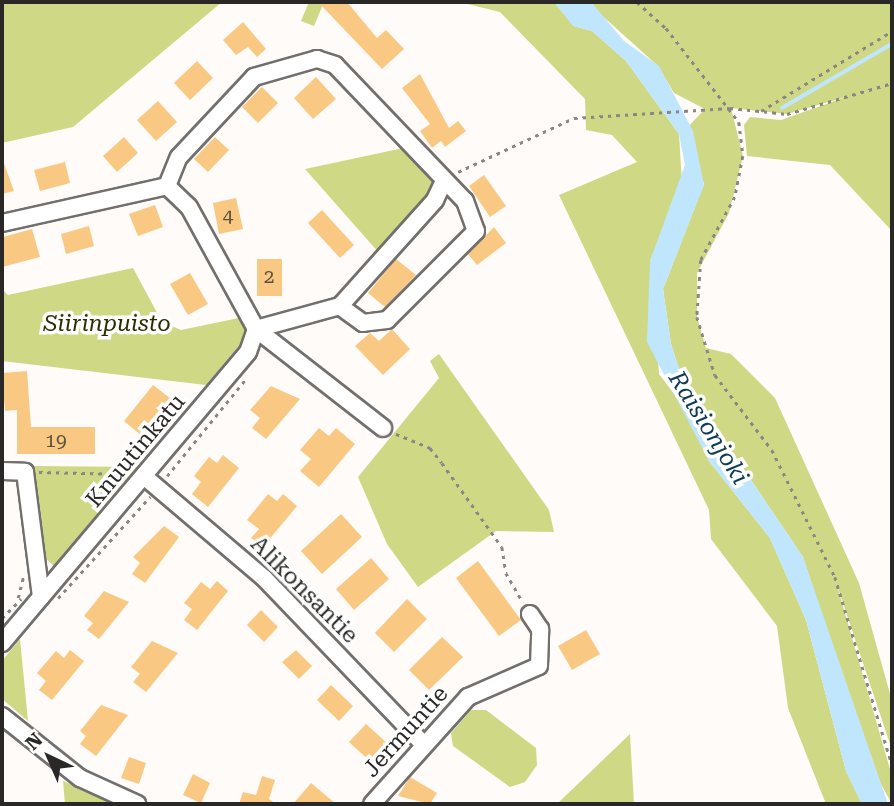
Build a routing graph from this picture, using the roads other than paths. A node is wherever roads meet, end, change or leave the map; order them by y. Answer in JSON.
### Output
{"nodes":[{"id":1,"x":443,"y":183,"type":"junction"},
{"id":2,"x":167,"y":186,"type":"junction"},
{"id":3,"x":2,"y":223,"type":"edge"},
{"id":4,"x":340,"y":306,"type":"junction"},
{"id":5,"x":256,"y":329,"type":"junction"},
{"id":6,"x":383,"y":428,"type":"road end"},
{"id":7,"x":2,"y":471,"type":"edge"},
{"id":8,"x":140,"y":476,"type":"junction"},
{"id":9,"x":41,"y":597,"type":"junction"},
{"id":10,"x":530,"y":614,"type":"road end"},
{"id":11,"x":2,"y":643,"type":"edge"},
{"id":12,"x":2,"y":716,"type":"edge"},
{"id":13,"x":422,"y":743,"type":"junction"},
{"id":14,"x":137,"y":804,"type":"edge"},
{"id":15,"x":372,"y":804,"type":"edge"}],
"edges":[{"from":1,"to":2,"type":"street"},
{"from":1,"to":4,"type":"street"},
{"from":1,"to":4,"type":"street"},
{"from":2,"to":3,"type":"street"},
{"from":2,"to":5,"type":"street"},
{"from":4,"to":5,"type":"street"},
{"from":5,"to":6,"type":"street"},
{"from":5,"to":8,"type":"street","name":"Knuutinkatu"},
{"from":7,"to":9,"type":"street"},
{"from":8,"to":9,"type":"street","name":"Knuutinkatu"},
{"from":8,"to":13,"type":"street","name":"Alikonsantie"},
{"from":9,"to":11,"type":"street","name":"Knuutinkatu"},
{"from":10,"to":13,"type":"street","name":"Jermuntie"},
{"from":12,"to":14,"type":"street"},
{"from":13,"to":15,"type":"street","name":"Jermuntie"}]}
